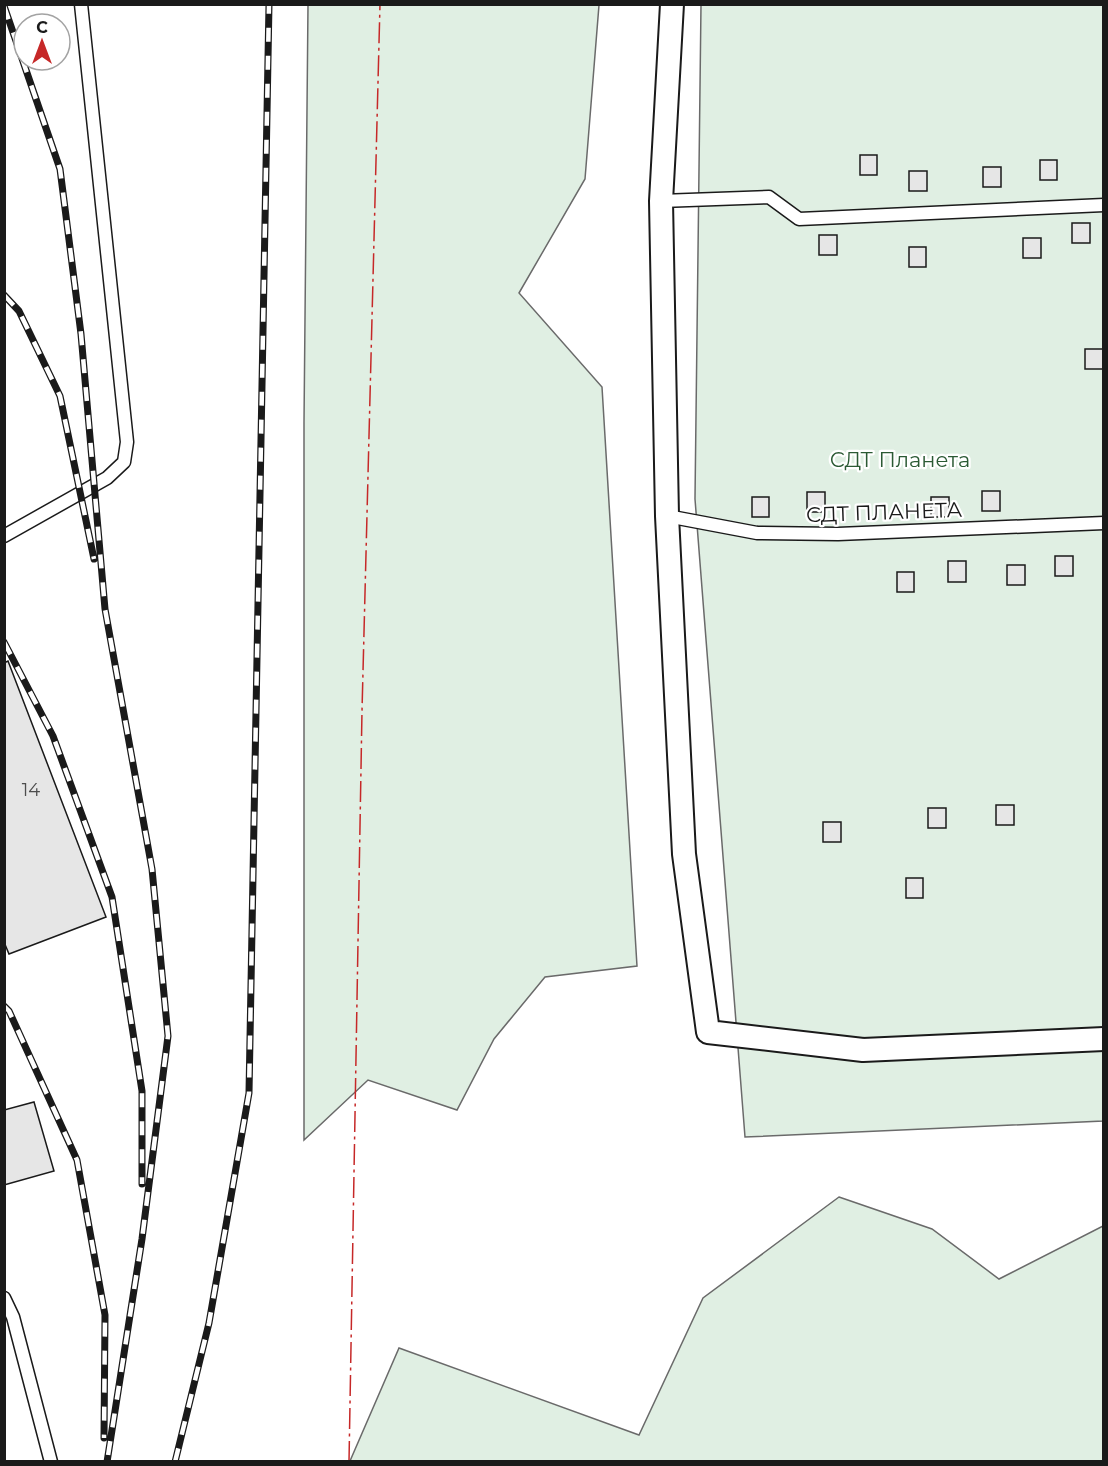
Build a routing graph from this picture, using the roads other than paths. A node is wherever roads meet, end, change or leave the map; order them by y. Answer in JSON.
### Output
{"nodes":[{"id":1,"x":81,"y":4,"type":"edge"},
{"id":2,"x":672,"y":4,"type":"edge"},
{"id":3,"x":661,"y":201,"type":"junction"},
{"id":4,"x":1104,"y":205,"type":"edge"},
{"id":5,"x":667,"y":516,"type":"junction"},
{"id":6,"x":1104,"y":524,"type":"edge"},
{"id":7,"x":4,"y":536,"type":"edge"},
{"id":8,"x":1104,"y":1038,"type":"edge"},
{"id":9,"x":4,"y":1298,"type":"edge"},
{"id":10,"x":51,"y":1461,"type":"edge"}],
"edges":[{"from":1,"to":7,"type":"lane"},
{"from":2,"to":3,"type":"street"},
{"from":3,"to":4,"type":"lane"},
{"from":3,"to":5,"type":"street"},
{"from":5,"to":6,"type":"lane","name":"СДТ ПЛАНЕТА"},
{"from":5,"to":8,"type":"street"},
{"from":9,"to":10,"type":"lane"}]}
